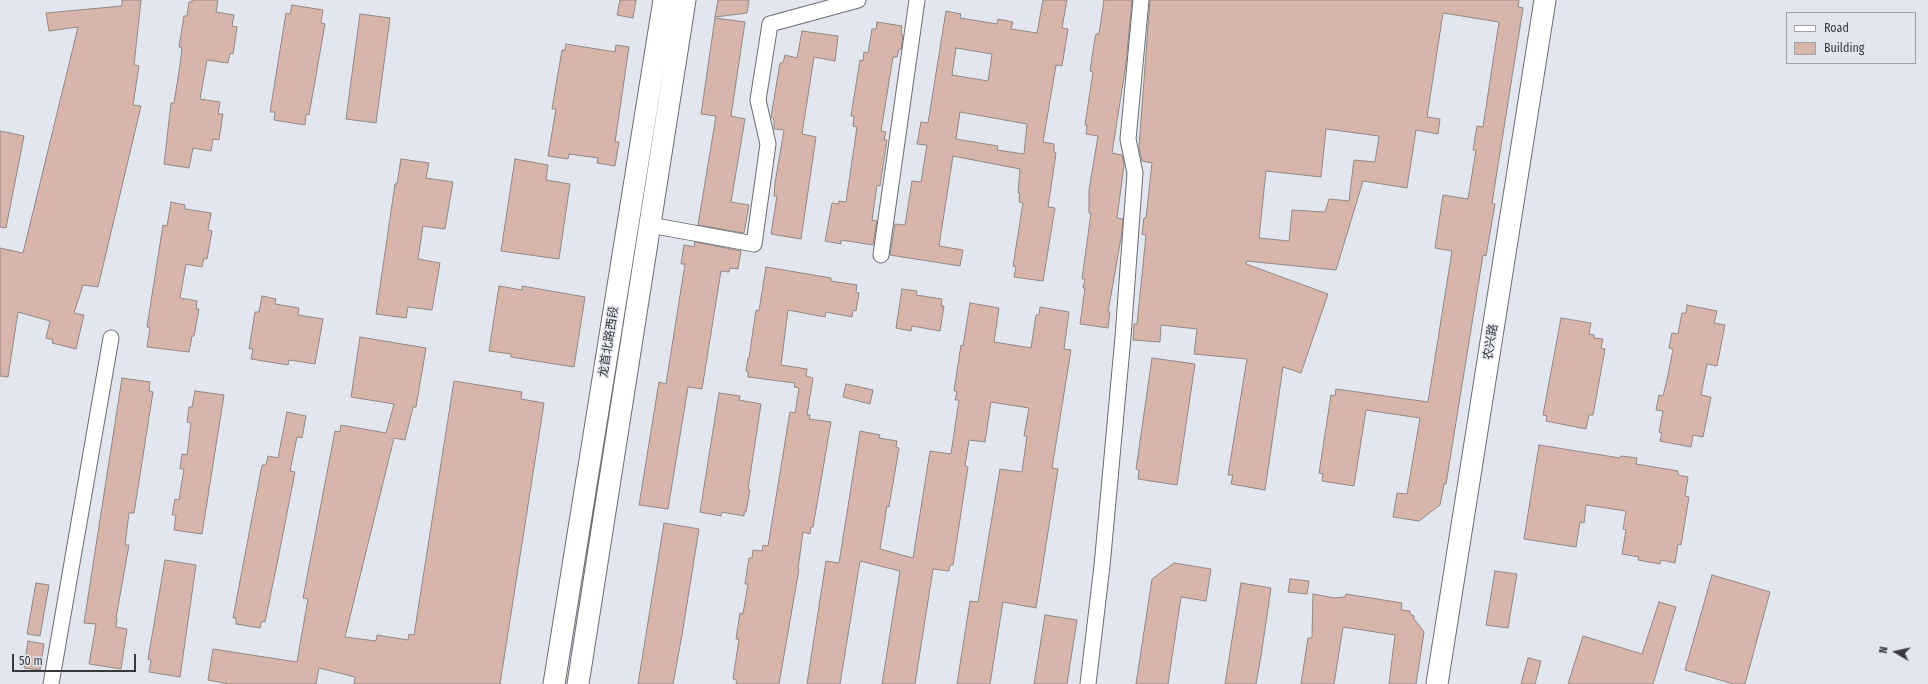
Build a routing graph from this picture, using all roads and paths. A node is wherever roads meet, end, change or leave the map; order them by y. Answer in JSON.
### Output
{"nodes":[{"id":1,"x":664,"y":0,"type":"edge"},
{"id":2,"x":685,"y":0,"type":"edge"},
{"id":3,"x":858,"y":0,"type":"edge"},
{"id":4,"x":917,"y":0,"type":"edge"},
{"id":5,"x":1141,"y":0,"type":"edge"},
{"id":6,"x":1545,"y":0,"type":"edge"},
{"id":7,"x":650,"y":224,"type":"junction"},
{"id":8,"x":881,"y":255,"type":"dead end"},
{"id":9,"x":111,"y":338,"type":"dead end"},
{"id":10,"x":51,"y":684,"type":"edge"},
{"id":11,"x":554,"y":684,"type":"edge"},
{"id":12,"x":578,"y":684,"type":"edge"},
{"id":13,"x":1088,"y":684,"type":"edge"},
{"id":14,"x":1437,"y":684,"type":"edge"}],
"edges":[{"from":1,"to":11,"type":"street","name":"龙首北路西段"},
{"from":2,"to":7,"type":"street","name":"龙首北路西段"},
{"from":3,"to":7,"type":"street"},
{"from":4,"to":8,"type":"street"},
{"from":5,"to":13,"type":"street"},
{"from":6,"to":14,"type":"street","name":"农兴路"},
{"from":7,"to":12,"type":"street","name":"龙首北路西段"},
{"from":9,"to":10,"type":"street"}]}
